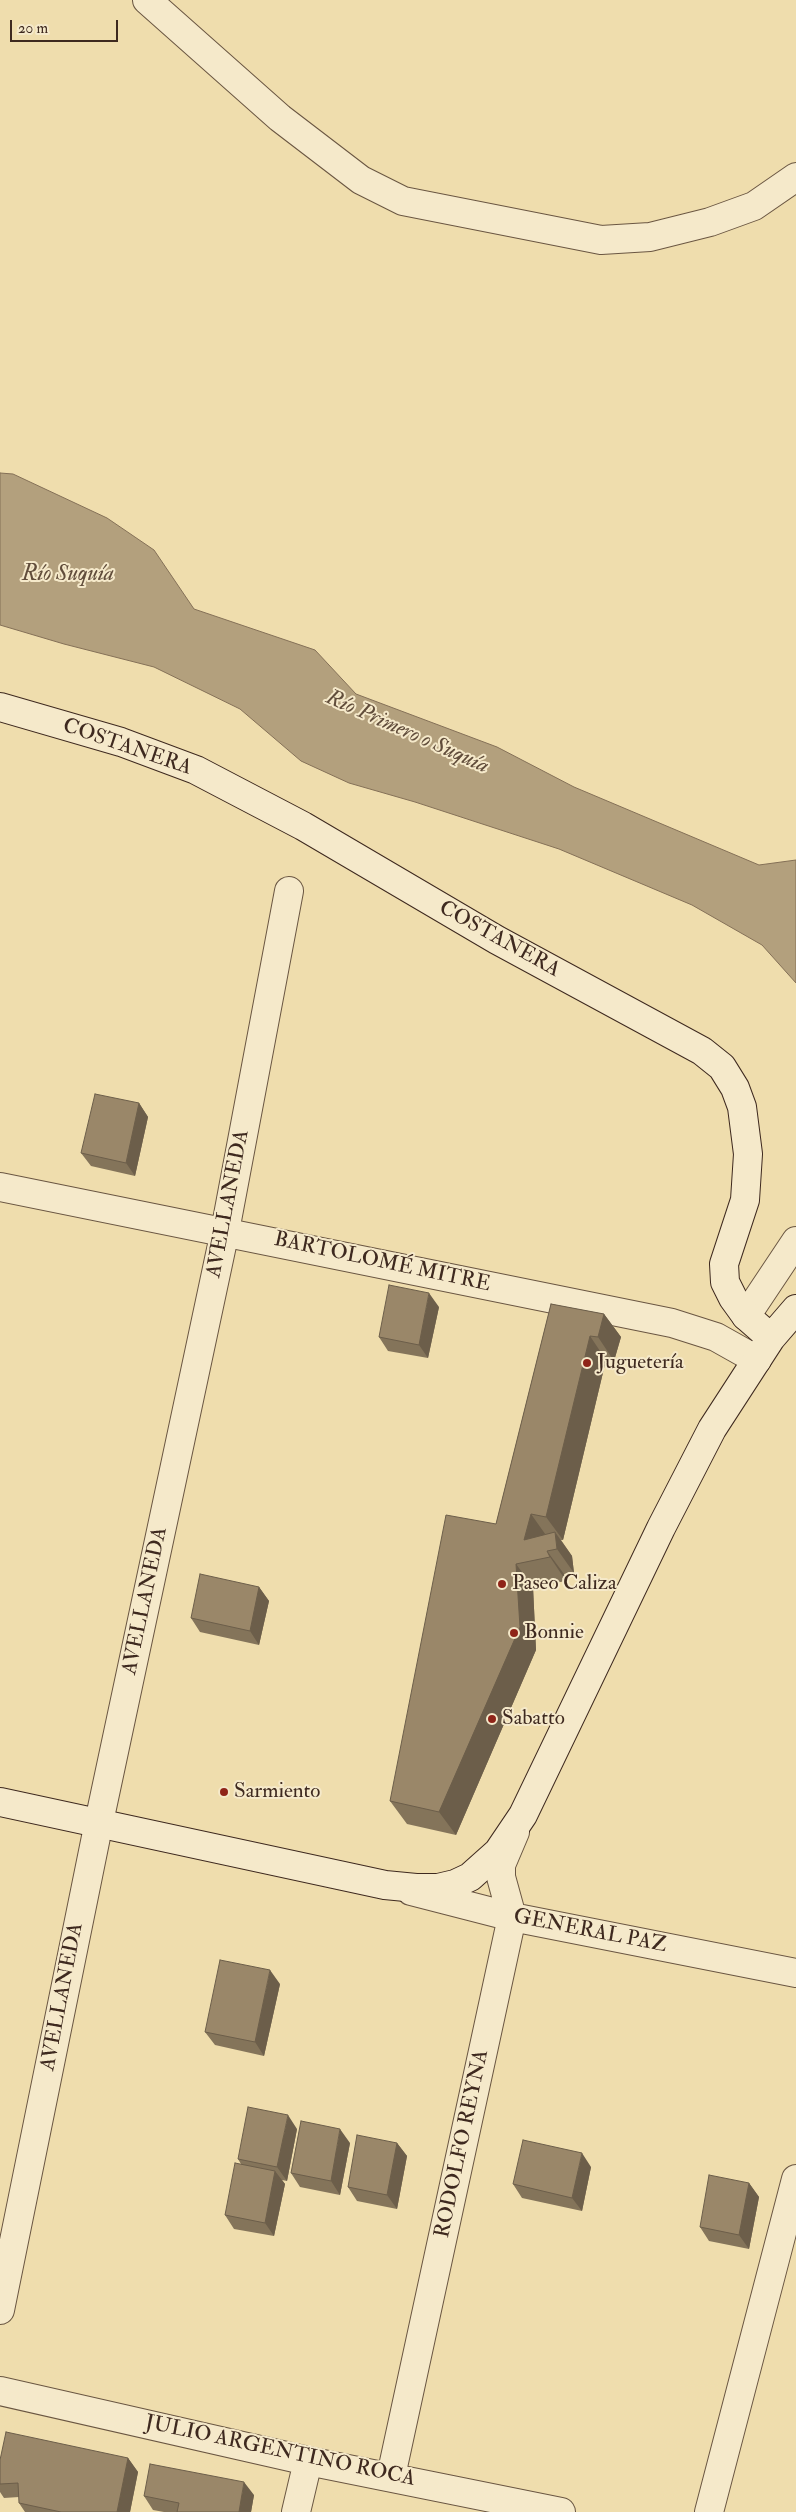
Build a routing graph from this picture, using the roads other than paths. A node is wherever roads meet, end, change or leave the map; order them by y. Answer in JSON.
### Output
{"nodes":[{"id":1,"x":147,"y":0,"type":"edge"},
{"id":2,"x":796,"y":178,"type":"edge"},
{"id":3,"x":0,"y":707,"type":"edge"},
{"id":4,"x":289,"y":891,"type":"dead end"},
{"id":5,"x":0,"y":1187,"type":"edge"},
{"id":6,"x":225,"y":1231,"type":"junction"},
{"id":7,"x":796,"y":1241,"type":"edge"},
{"id":8,"x":796,"y":1309,"type":"edge"},
{"id":9,"x":746,"y":1316,"type":"junction"},
{"id":10,"x":764,"y":1349,"type":"junction"},
{"id":11,"x":0,"y":1802,"type":"edge"},
{"id":12,"x":523,"y":1815,"type":"junction"},
{"id":13,"x":98,"y":1822,"type":"junction"},
{"id":14,"x":385,"y":1885,"type":"junction"},
{"id":15,"x":512,"y":1917,"type":"junction"},
{"id":16,"x":796,"y":1973,"type":"edge"},
{"id":17,"x":796,"y":2178,"type":"edge"},
{"id":18,"x":0,"y":2310,"type":"edge"},
{"id":19,"x":0,"y":2391,"type":"edge"},
{"id":20,"x":308,"y":2461,"type":"junction"},
{"id":21,"x":391,"y":2476,"type":"junction"},
{"id":22,"x":296,"y":2512,"type":"edge"},
{"id":23,"x":561,"y":2512,"type":"edge"},
{"id":24,"x":709,"y":2512,"type":"edge"}],
"edges":[{"from":1,"to":2,"type":"street"},
{"from":3,"to":9,"type":"street","name":"COSTANERA"},
{"from":4,"to":6,"type":"street","name":"AVELLANEDA"},
{"from":5,"to":6,"type":"street","name":"BARTOLOMÉ MITRE"},
{"from":6,"to":10,"type":"street","name":"BARTOLOMÉ MITRE"},
{"from":6,"to":13,"type":"street","name":"AVELLANEDA"},
{"from":7,"to":9,"type":"street"},
{"from":8,"to":10,"type":"street"},
{"from":9,"to":10,"type":"street","name":"COSTANERA"},
{"from":10,"to":12,"type":"street"},
{"from":11,"to":13,"type":"street"},
{"from":12,"to":14,"type":"street"},
{"from":12,"to":15,"type":"street"},
{"from":13,"to":14,"type":"street"},
{"from":13,"to":18,"type":"street","name":"AVELLANEDA"},
{"from":14,"to":15,"type":"street","name":"GENERAL PAZ"},
{"from":15,"to":16,"type":"street","name":"GENERAL PAZ"},
{"from":15,"to":21,"type":"street","name":"RODOLFO REYNA"},
{"from":17,"to":24,"type":"street"},
{"from":19,"to":20,"type":"street","name":"JULIO ARGENTINO ROCA"},
{"from":20,"to":21,"type":"street","name":"JULIO ARGENTINO ROCA"},
{"from":20,"to":22,"type":"street"},
{"from":21,"to":23,"type":"street","name":"JULIO ARGENTINO ROCA"}]}
